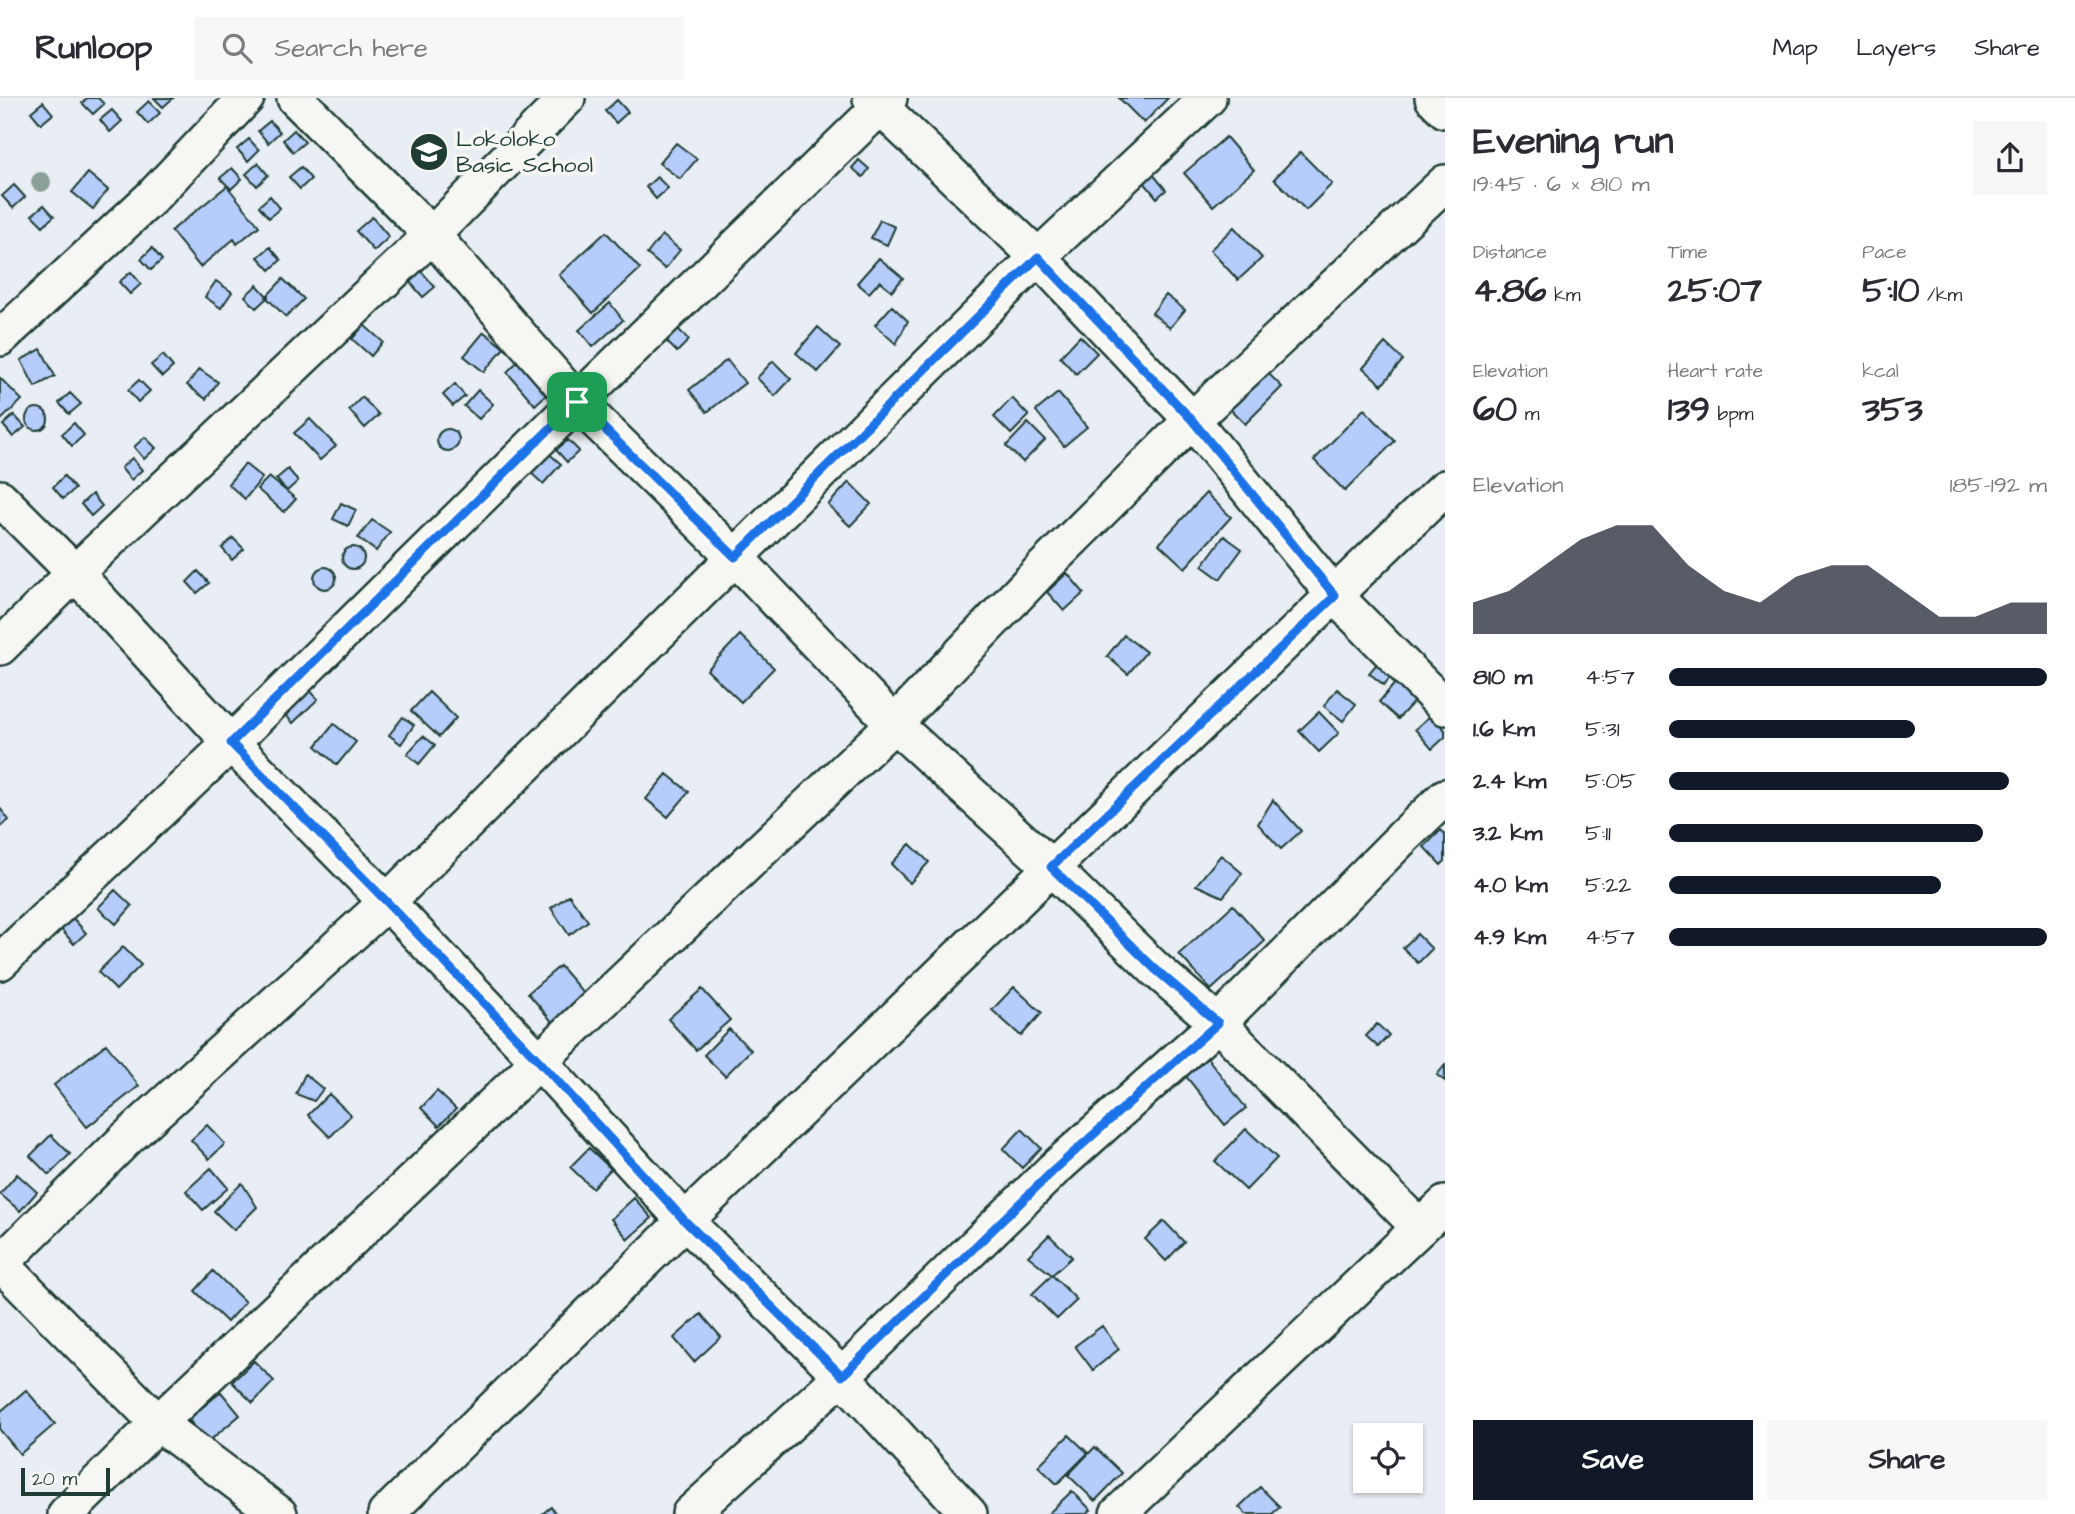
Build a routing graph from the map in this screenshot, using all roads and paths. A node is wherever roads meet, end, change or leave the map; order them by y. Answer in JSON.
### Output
{"nodes":[{"id":1,"x":246,"y":98,"type":"edge"},
{"id":2,"x":295,"y":98,"type":"edge"},
{"id":3,"x":567,"y":98,"type":"edge"},
{"id":4,"x":1208,"y":98,"type":"edge"},
{"id":5,"x":1433,"y":98,"type":"edge"},
{"id":6,"x":880,"y":101,"type":"edge"},
{"id":7,"x":1445,"y":110,"type":"edge"},
{"id":8,"x":1445,"y":183,"type":"edge"},
{"id":9,"x":432,"y":235,"type":"junction"},
{"id":10,"x":1038,"y":257,"type":"junction"},
{"id":11,"x":0,"y":338,"type":"edge"},
{"id":12,"x":577,"y":402,"type":"junction"},
{"id":13,"x":1192,"y":420,"type":"junction"},
{"id":14,"x":1445,"y":488,"type":"edge"},
{"id":15,"x":0,"y":498,"type":"edge"},
{"id":16,"x":735,"y":557,"type":"junction"},
{"id":17,"x":75,"y":573,"type":"junction"},
{"id":18,"x":1335,"y":596,"type":"junction"},
{"id":19,"x":0,"y":646,"type":"edge"},
{"id":20,"x":1445,"y":707,"type":"edge"},
{"id":21,"x":894,"y":724,"type":"junction"},
{"id":22,"x":231,"y":743,"type":"junction"},
{"id":23,"x":1445,"y":797,"type":"edge"},
{"id":24,"x":1051,"y":867,"type":"junction"},
{"id":25,"x":387,"y":902,"type":"junction"},
{"id":26,"x":0,"y":962,"type":"edge"},
{"id":27,"x":1218,"y":1023,"type":"junction"},
{"id":28,"x":540,"y":1062,"type":"junction"},
{"id":29,"x":1445,"y":1204,"type":"edge"},
{"id":30,"x":685,"y":1221,"type":"junction"},
{"id":31,"x":1420,"y":1228,"type":"junction"},
{"id":32,"x":0,"y":1264,"type":"edge"},
{"id":33,"x":842,"y":1376,"type":"junction"},
{"id":34,"x":158,"y":1423,"type":"junction"},
{"id":35,"x":66,"y":1514,"type":"edge"},
{"id":36,"x":279,"y":1514,"type":"edge"},
{"id":37,"x":386,"y":1514,"type":"edge"},
{"id":38,"x":690,"y":1514,"type":"edge"},
{"id":39,"x":969,"y":1514,"type":"edge"},
{"id":40,"x":1118,"y":1514,"type":"edge"}],
"edges":[{"from":1,"to":11,"type":"street"},
{"from":2,"to":9,"type":"street"},
{"from":3,"to":9,"type":"street"},
{"from":4,"to":10,"type":"street"},
{"from":5,"to":7,"type":"street"},
{"from":6,"to":10,"type":"street"},
{"from":6,"to":12,"type":"street"},
{"from":8,"to":13,"type":"street"},
{"from":9,"to":12,"type":"street"},
{"from":9,"to":17,"type":"street"},
{"from":10,"to":13,"type":"street"},
{"from":10,"to":16,"type":"street"},
{"from":12,"to":16,"type":"street"},
{"from":12,"to":22,"type":"street"},
{"from":13,"to":18,"type":"street"},
{"from":13,"to":21,"type":"street"},
{"from":14,"to":18,"type":"street"},
{"from":15,"to":17,"type":"street"},
{"from":16,"to":21,"type":"street"},
{"from":16,"to":25,"type":"street"},
{"from":17,"to":19,"type":"street"},
{"from":17,"to":22,"type":"street"},
{"from":18,"to":20,"type":"street"},
{"from":18,"to":24,"type":"street"},
{"from":21,"to":24,"type":"street"},
{"from":21,"to":28,"type":"street"},
{"from":22,"to":25,"type":"street"},
{"from":22,"to":26,"type":"street"},
{"from":23,"to":27,"type":"street"},
{"from":24,"to":27,"type":"street"},
{"from":24,"to":30,"type":"street"},
{"from":25,"to":28,"type":"street"},
{"from":25,"to":32,"type":"street"},
{"from":27,"to":31,"type":"street"},
{"from":27,"to":33,"type":"street"},
{"from":28,"to":30,"type":"street"},
{"from":28,"to":34,"type":"street"},
{"from":29,"to":31,"type":"street"},
{"from":30,"to":33,"type":"street"},
{"from":30,"to":37,"type":"street"},
{"from":31,"to":40,"type":"street"},
{"from":32,"to":34,"type":"street"},
{"from":33,"to":38,"type":"street"},
{"from":33,"to":39,"type":"street"},
{"from":34,"to":35,"type":"street"},
{"from":34,"to":36,"type":"street"}]}
